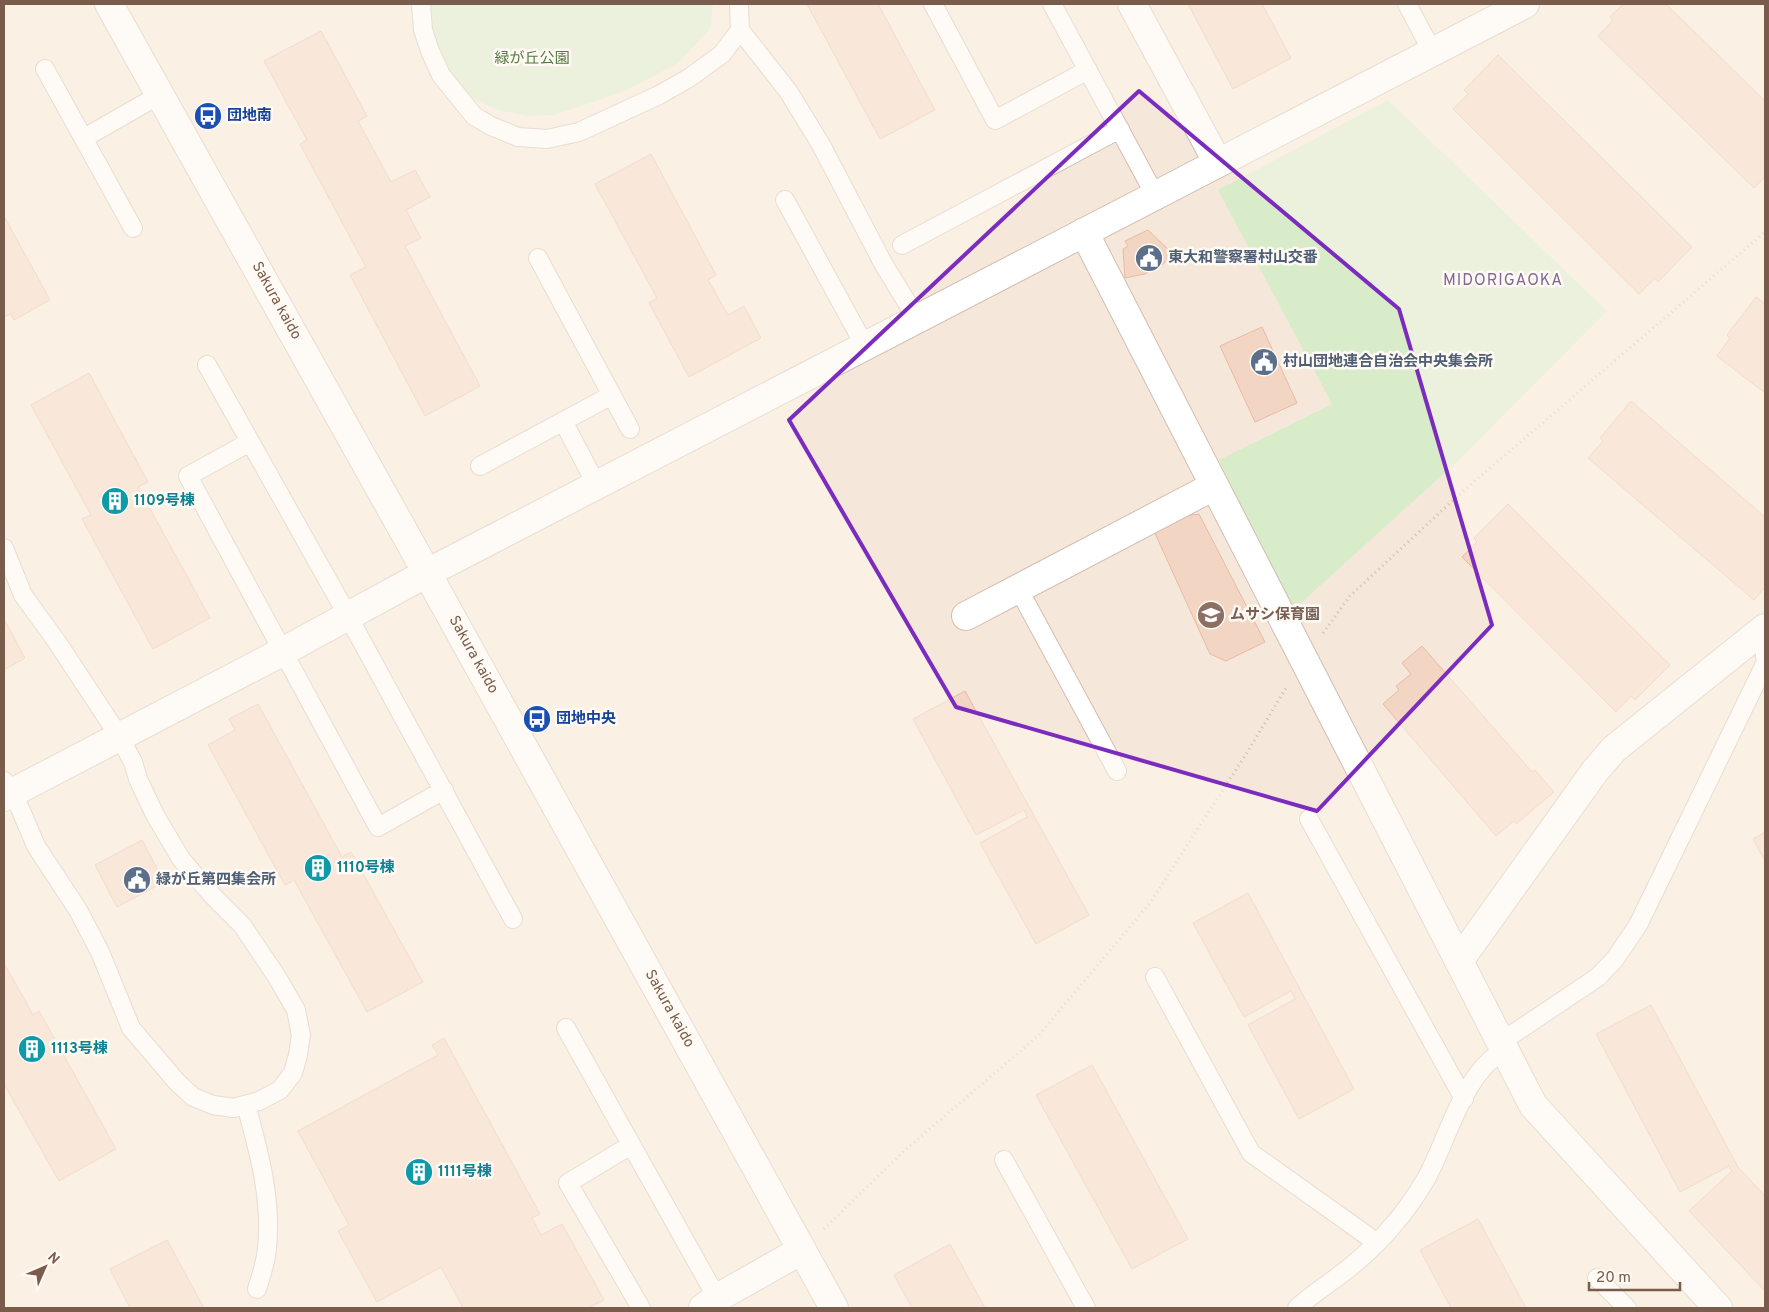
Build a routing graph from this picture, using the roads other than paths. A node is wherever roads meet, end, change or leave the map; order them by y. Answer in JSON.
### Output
{"nodes":[{"id":1,"x":109,"y":4,"type":"edge"},
{"id":2,"x":421,"y":4,"type":"edge"},
{"id":3,"x":739,"y":4,"type":"edge"},
{"id":4,"x":933,"y":4,"type":"edge"},
{"id":5,"x":1052,"y":4,"type":"edge"},
{"id":6,"x":1132,"y":4,"type":"edge"},
{"id":7,"x":1407,"y":4,"type":"edge"},
{"id":8,"x":1525,"y":4,"type":"edge"},
{"id":9,"x":740,"y":30,"type":"junction"},
{"id":10,"x":1432,"y":51,"type":"junction"},
{"id":11,"x":45,"y":69,"type":"dead end"},
{"id":12,"x":1088,"y":70,"type":"junction"},
{"id":13,"x":161,"y":94,"type":"junction"},
{"id":14,"x":1120,"y":129,"type":"junction"},
{"id":15,"x":84,"y":138,"type":"junction"},
{"id":16,"x":1218,"y":162,"type":"junction"},
{"id":17,"x":1155,"y":195,"type":"junction"},
{"id":18,"x":785,"y":200,"type":"dead end"},
{"id":19,"x":133,"y":228,"type":"dead end"},
{"id":20,"x":1084,"y":232,"type":"junction"},
{"id":21,"x":902,"y":246,"type":"dead end"},
{"id":22,"x":538,"y":258,"type":"dead end"},
{"id":23,"x":917,"y":319,"type":"junction"},
{"id":24,"x":865,"y":346,"type":"junction"},
{"id":25,"x":207,"y":365,"type":"dead end"},
{"id":26,"x":612,"y":395,"type":"junction"},
{"id":27,"x":563,"y":421,"type":"junction"},
{"id":28,"x":630,"y":429,"type":"dead end"},
{"id":29,"x":250,"y":442,"type":"junction"},
{"id":30,"x":480,"y":466,"type":"dead end"},
{"id":31,"x":597,"y":486,"type":"junction"},
{"id":32,"x":1214,"y":486,"type":"junction"},
{"id":33,"x":4,"y":548,"type":"edge"},
{"id":34,"x":427,"y":574,"type":"junction"},
{"id":35,"x":1018,"y":588,"type":"junction"},
{"id":36,"x":348,"y":616,"type":"junction"},
{"id":37,"x":966,"y":616,"type":"dead end"},
{"id":38,"x":1765,"y":628,"type":"edge"},
{"id":39,"x":282,"y":652,"type":"junction"},
{"id":40,"x":1765,"y":657,"type":"edge"},
{"id":41,"x":1765,"y":664,"type":"edge"},
{"id":42,"x":120,"y":736,"type":"junction"},
{"id":43,"x":1117,"y":771,"type":"dead end"},
{"id":44,"x":7,"y":790,"type":"edge"},
{"id":45,"x":444,"y":790,"type":"junction"},
{"id":46,"x":1309,"y":819,"type":"dead end"},
{"id":47,"x":513,"y":918,"type":"dead end"},
{"id":48,"x":1459,"y":961,"type":"junction"},
{"id":49,"x":1155,"y":977,"type":"dead end"},
{"id":50,"x":566,"y":1028,"type":"dead end"},
{"id":51,"x":1503,"y":1046,"type":"junction"},
{"id":52,"x":1464,"y":1099,"type":"junction"},
{"id":53,"x":246,"y":1105,"type":"junction"},
{"id":54,"x":632,"y":1145,"type":"junction"},
{"id":55,"x":1004,"y":1160,"type":"dead end"},
{"id":56,"x":1376,"y":1242,"type":"junction"},
{"id":57,"x":802,"y":1250,"type":"junction"},
{"id":58,"x":1598,"y":1278,"type":"dead end"},
{"id":59,"x":257,"y":1289,"type":"dead end"},
{"id":60,"x":710,"y":1303,"type":"edge"},
{"id":61,"x":641,"y":1308,"type":"edge"},
{"id":62,"x":834,"y":1308,"type":"edge"},
{"id":63,"x":1086,"y":1308,"type":"edge"},
{"id":64,"x":1297,"y":1308,"type":"edge"},
{"id":65,"x":1627,"y":1308,"type":"edge"},
{"id":66,"x":1718,"y":1308,"type":"edge"}],
"edges":[{"from":1,"to":13,"type":"street","name":"Sakura kaido"},
{"from":2,"to":9,"type":"lane"},
{"from":3,"to":9,"type":"lane"},
{"from":4,"to":12,"type":"lane"},
{"from":5,"to":12,"type":"lane"},
{"from":6,"to":16,"type":"street"},
{"from":7,"to":10,"type":"lane"},
{"from":8,"to":10,"type":"street"},
{"from":9,"to":23,"type":"lane"},
{"from":10,"to":16,"type":"street"},
{"from":11,"to":15,"type":"lane"},
{"from":12,"to":14,"type":"lane"},
{"from":13,"to":15,"type":"lane"},
{"from":13,"to":34,"type":"street","name":"Sakura kaido"},
{"from":14,"to":17,"type":"lane"},
{"from":14,"to":21,"type":"lane"},
{"from":15,"to":19,"type":"lane"},
{"from":16,"to":17,"type":"street"},
{"from":17,"to":20,"type":"street"},
{"from":18,"to":24,"type":"lane"},
{"from":20,"to":23,"type":"street"},
{"from":20,"to":32,"type":"street"},
{"from":22,"to":26,"type":"lane"},
{"from":23,"to":24,"type":"street"},
{"from":24,"to":31,"type":"street"},
{"from":25,"to":29,"type":"lane"},
{"from":26,"to":27,"type":"lane"},
{"from":26,"to":28,"type":"lane"},
{"from":27,"to":30,"type":"lane"},
{"from":27,"to":31,"type":"lane"},
{"from":29,"to":36,"type":"lane"},
{"from":29,"to":39,"type":"lane"},
{"from":31,"to":34,"type":"street"},
{"from":32,"to":35,"type":"street"},
{"from":32,"to":48,"type":"street"},
{"from":33,"to":42,"type":"lane"},
{"from":34,"to":36,"type":"street"},
{"from":34,"to":57,"type":"street","name":"Sakura kaido"},
{"from":35,"to":37,"type":"street"},
{"from":35,"to":43,"type":"lane"},
{"from":36,"to":39,"type":"street"},
{"from":36,"to":45,"type":"lane"},
{"from":38,"to":40,"type":"lane"},
{"from":38,"to":48,"type":"street"},
{"from":39,"to":42,"type":"street"},
{"from":39,"to":45,"type":"lane"},
{"from":41,"to":51,"type":"lane"},
{"from":42,"to":44,"type":"street"},
{"from":42,"to":53,"type":"lane"},
{"from":44,"to":53,"type":"lane"},
{"from":45,"to":47,"type":"lane"},
{"from":46,"to":52,"type":"lane"},
{"from":48,"to":51,"type":"street"},
{"from":49,"to":56,"type":"lane"},
{"from":50,"to":54,"type":"lane"},
{"from":51,"to":52,"type":"lane"},
{"from":51,"to":66,"type":"street"},
{"from":52,"to":56,"type":"lane"},
{"from":53,"to":59,"type":"lane"},
{"from":54,"to":60,"type":"lane"},
{"from":54,"to":61,"type":"lane"},
{"from":55,"to":63,"type":"lane"},
{"from":56,"to":64,"type":"lane"},
{"from":57,"to":60,"type":"street"},
{"from":57,"to":62,"type":"street","name":"Sakura kaido"},
{"from":58,"to":65,"type":"lane"}]}
